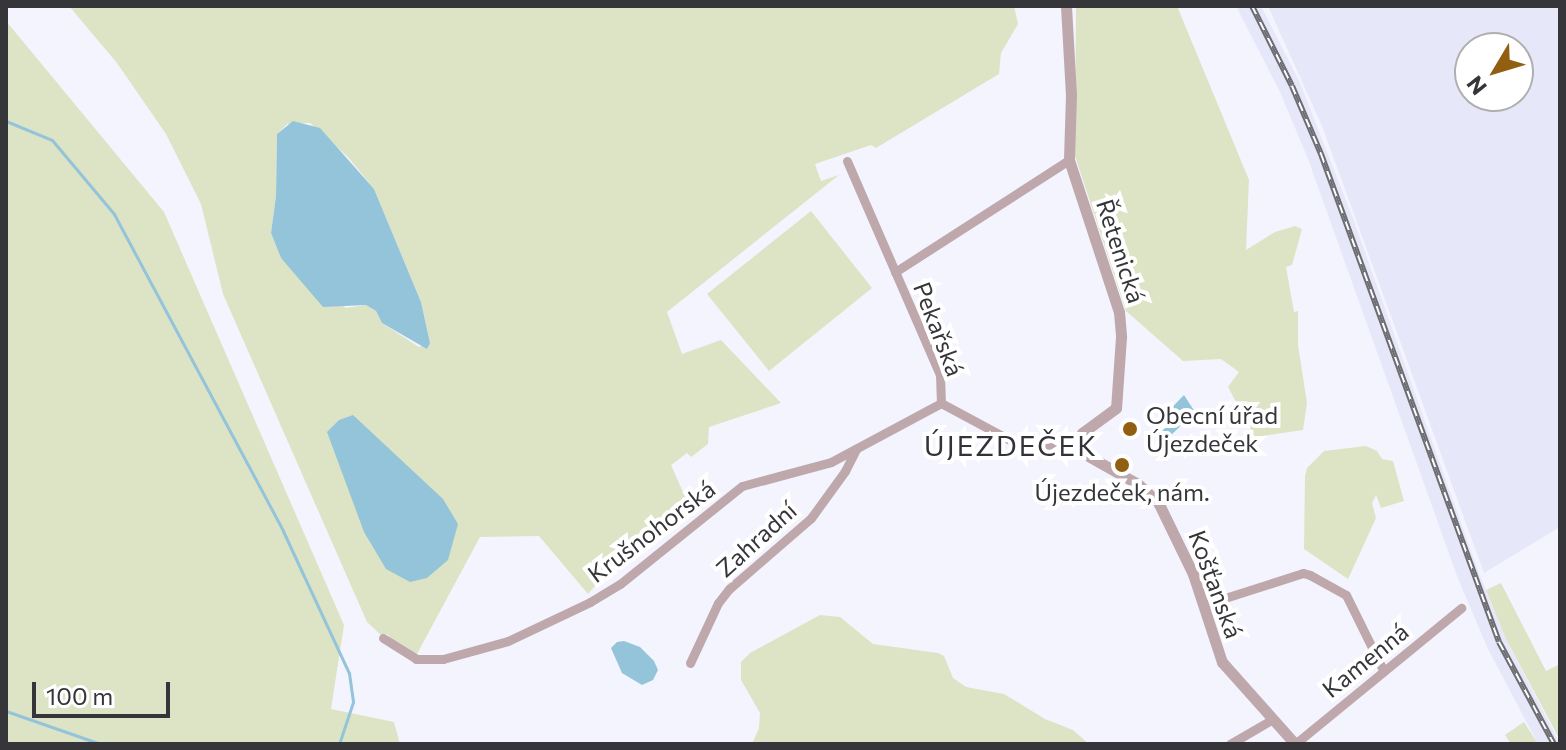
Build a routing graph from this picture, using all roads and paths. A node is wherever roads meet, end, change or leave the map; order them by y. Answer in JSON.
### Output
{"nodes":[{"id":1,"x":1066,"y":6,"type":"edge"},
{"id":2,"x":1069,"y":160,"type":"junction"},
{"id":3,"x":847,"y":161,"type":"dead end"},
{"id":4,"x":895,"y":272,"type":"junction"},
{"id":5,"x":941,"y":403,"type":"junction"},
{"id":6,"x":1080,"y":440,"type":"junction"},
{"id":7,"x":856,"y":449,"type":"junction"},
{"id":8,"x":1203,"y":605,"type":"junction"},
{"id":9,"x":1461,"y":608,"type":"dead end"},
{"id":10,"x":383,"y":638,"type":"dead end"},
{"id":11,"x":690,"y":663,"type":"dead end"},
{"id":12,"x":1383,"y":670,"type":"junction"},
{"id":13,"x":1273,"y":719,"type":"junction"},
{"id":14,"x":1230,"y":744,"type":"edge"},
{"id":15,"x":1295,"y":744,"type":"edge"}],
"edges":[{"from":1,"to":2,"type":"street","name":"Řetenická"},
{"from":2,"to":4,"type":"street"},
{"from":2,"to":6,"type":"street","name":"Řetenická"},
{"from":3,"to":4,"type":"street","name":"Pekařská"},
{"from":4,"to":5,"type":"street","name":"Pekařská"},
{"from":5,"to":6,"type":"street","name":"Pekařská"},
{"from":5,"to":7,"type":"street","name":"Krušnohorská"},
{"from":6,"to":8,"type":"street","name":"Košťanská"},
{"from":7,"to":10,"type":"street","name":"Krušnohorská"},
{"from":7,"to":11,"type":"street","name":"Zahradní"},
{"from":8,"to":12,"type":"street"},
{"from":8,"to":13,"type":"street","name":"Košťanská"},
{"from":9,"to":12,"type":"street","name":"Kamenná"},
{"from":12,"to":15,"type":"street","name":"Kamenná"},
{"from":13,"to":14,"type":"street"},
{"from":13,"to":15,"type":"street","name":"Košťanská"}]}
